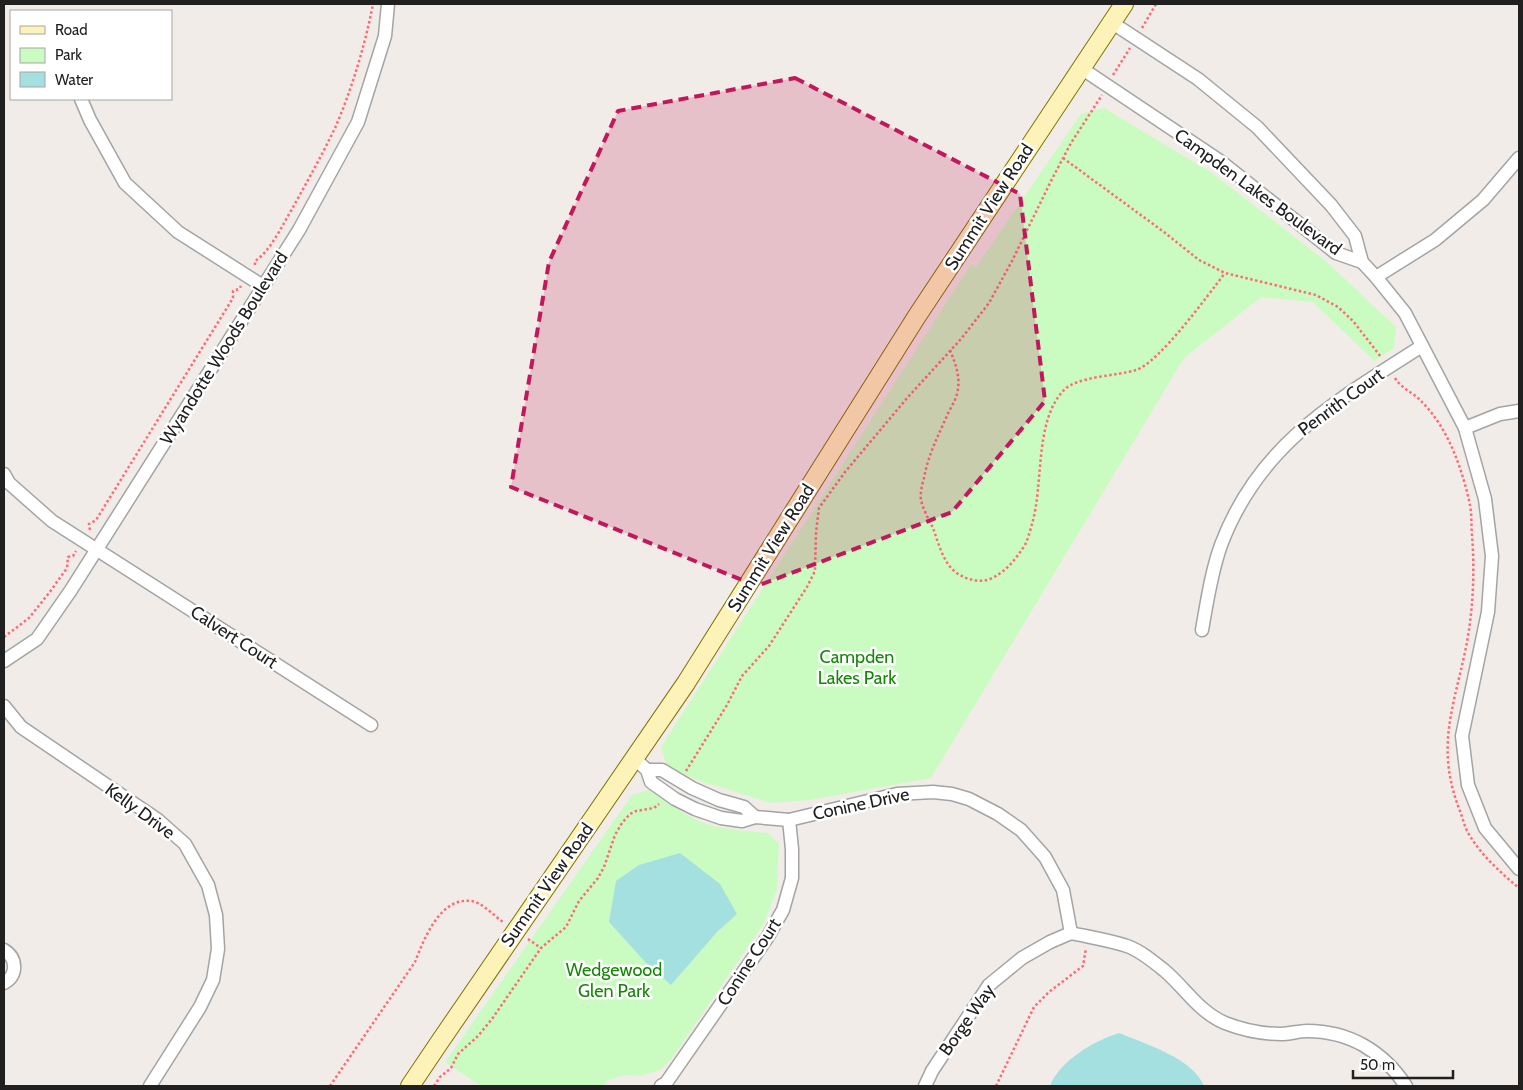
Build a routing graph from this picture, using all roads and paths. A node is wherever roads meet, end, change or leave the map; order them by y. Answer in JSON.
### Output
{"nodes":[{"id":1,"x":373,"y":4,"type":"edge"},
{"id":2,"x":388,"y":4,"type":"edge"},
{"id":3,"x":1124,"y":4,"type":"edge"},
{"id":4,"x":1156,"y":4,"type":"edge"},
{"id":5,"x":1111,"y":22,"type":"junction"},
{"id":6,"x":1136,"y":38,"type":"junction"},
{"id":7,"x":1081,"y":68,"type":"junction"},
{"id":8,"x":1108,"y":85,"type":"junction"},
{"id":9,"x":82,"y":100,"type":"edge"},
{"id":10,"x":1063,"y":158,"type":"junction"},
{"id":11,"x":1519,"y":158,"type":"edge"},
{"id":12,"x":1362,"y":262,"type":"junction"},
{"id":13,"x":1225,"y":273,"type":"junction"},
{"id":14,"x":248,"y":276,"type":"junction"},
{"id":15,"x":1376,"y":277,"type":"junction"},
{"id":16,"x":263,"y":286,"type":"junction"},
{"id":17,"x":1422,"y":346,"type":"junction"},
{"id":18,"x":950,"y":350,"type":"junction"},
{"id":19,"x":1388,"y":368,"type":"junction"},
{"id":20,"x":1519,"y":411,"type":"edge"},
{"id":21,"x":1465,"y":428,"type":"junction"},
{"id":22,"x":4,"y":474,"type":"edge"},
{"id":23,"x":82,"y":540,"type":"junction"},
{"id":24,"x":96,"y":549,"type":"junction"},
{"id":25,"x":1202,"y":630,"type":"dead end"},
{"id":26,"x":4,"y":637,"type":"edge"},
{"id":27,"x":4,"y":661,"type":"edge"},
{"id":28,"x":4,"y":706,"type":"edge"},
{"id":29,"x":371,"y":725,"type":"dead end"},
{"id":30,"x":641,"y":764,"type":"junction"},
{"id":31,"x":680,"y":780,"type":"junction"},
{"id":32,"x":669,"y":795,"type":"junction"},
{"id":33,"x":755,"y":817,"type":"junction"},
{"id":34,"x":789,"y":820,"type":"junction"},
{"id":35,"x":1519,"y":868,"type":"edge"},
{"id":36,"x":1519,"y":888,"type":"edge"},
{"id":37,"x":506,"y":924,"type":"dead end"},
{"id":38,"x":1071,"y":933,"type":"junction"},
{"id":39,"x":1087,"y":937,"type":"junction"},
{"id":40,"x":526,"y":938,"type":"dead end"},
{"id":41,"x":541,"y":948,"type":"junction"},
{"id":42,"x":4,"y":950,"type":"edge"},
{"id":43,"x":4,"y":983,"type":"edge"},
{"id":44,"x":150,"y":1086,"type":"edge"},
{"id":45,"x":330,"y":1086,"type":"edge"},
{"id":46,"x":410,"y":1086,"type":"edge"},
{"id":47,"x":434,"y":1086,"type":"edge"},
{"id":48,"x":661,"y":1086,"type":"edge"},
{"id":49,"x":925,"y":1086,"type":"edge"},
{"id":50,"x":996,"y":1086,"type":"edge"},
{"id":51,"x":1406,"y":1086,"type":"edge"}],
"edges":[{"from":1,"to":14,"type":"path"},
{"from":2,"to":16,"type":"street","name":"Wyandotte Woods Boulevard"},
{"from":3,"to":5,"type":"street","name":"Summit View Road"},
{"from":4,"to":6,"type":"path"},
{"from":5,"to":6,"type":"street","name":"Campden Lakes Boulevard"},
{"from":5,"to":7,"type":"street","name":"Summit View Road"},
{"from":6,"to":8,"type":"path"},
{"from":6,"to":12,"type":"street","name":"Campden Lakes Boulevard"},
{"from":7,"to":8,"type":"street","name":"Campden Lakes Boulevard"},
{"from":7,"to":30,"type":"street","name":"Summit View Road"},
{"from":8,"to":10,"type":"path"},
{"from":8,"to":12,"type":"street","name":"Campden Lakes Boulevard"},
{"from":9,"to":14,"type":"street"},
{"from":10,"to":13,"type":"path"},
{"from":10,"to":18,"type":"path"},
{"from":11,"to":15,"type":"street"},
{"from":12,"to":15,"type":"street","name":"Campden Lakes Boulevard"},
{"from":13,"to":18,"type":"path"},
{"from":13,"to":19,"type":"path"},
{"from":14,"to":16,"type":"street"},
{"from":14,"to":23,"type":"path"},
{"from":15,"to":17,"type":"street","name":"Campden Lakes Boulevard"},
{"from":16,"to":24,"type":"street","name":"Wyandotte Woods Boulevard"},
{"from":17,"to":19,"type":"street","name":"Penrith Court"},
{"from":17,"to":21,"type":"street","name":"Campden Lakes Boulevard"},
{"from":18,"to":31,"type":"path"},
{"from":19,"to":25,"type":"street","name":"Penrith Court"},
{"from":19,"to":36,"type":"path"},
{"from":20,"to":21,"type":"street"},
{"from":21,"to":35,"type":"street","name":"Campden Lakes Boulevard"},
{"from":22,"to":23,"type":"street","name":"Calvert Court"},
{"from":23,"to":24,"type":"street","name":"Calvert Court"},
{"from":23,"to":26,"type":"path"},
{"from":24,"to":27,"type":"street","name":"Wyandotte Woods Boulevard"},
{"from":24,"to":29,"type":"street","name":"Calvert Court"},
{"from":28,"to":44,"type":"street","name":"Kelly Drive"},
{"from":30,"to":31,"type":"street","name":"Conine Drive"},
{"from":30,"to":32,"type":"street","name":"Conine Drive"},
{"from":30,"to":46,"type":"street","name":"Summit View Road"},
{"from":31,"to":33,"type":"street","name":"Conine Drive"},
{"from":32,"to":33,"type":"street","name":"Conine Drive"},
{"from":32,"to":41,"type":"path"},
{"from":33,"to":34,"type":"street","name":"Conine Drive"},
{"from":34,"to":38,"type":"street","name":"Conine Drive"},
{"from":34,"to":48,"type":"street","name":"Conine Court"},
{"from":37,"to":45,"type":"path"},
{"from":38,"to":39,"type":"street"},
{"from":38,"to":49,"type":"street","name":"Borge Way"},
{"from":39,"to":50,"type":"path"},
{"from":39,"to":51,"type":"street"},
{"from":40,"to":41,"type":"path"},
{"from":41,"to":47,"type":"path"},
{"from":42,"to":43,"type":"street"}]}
